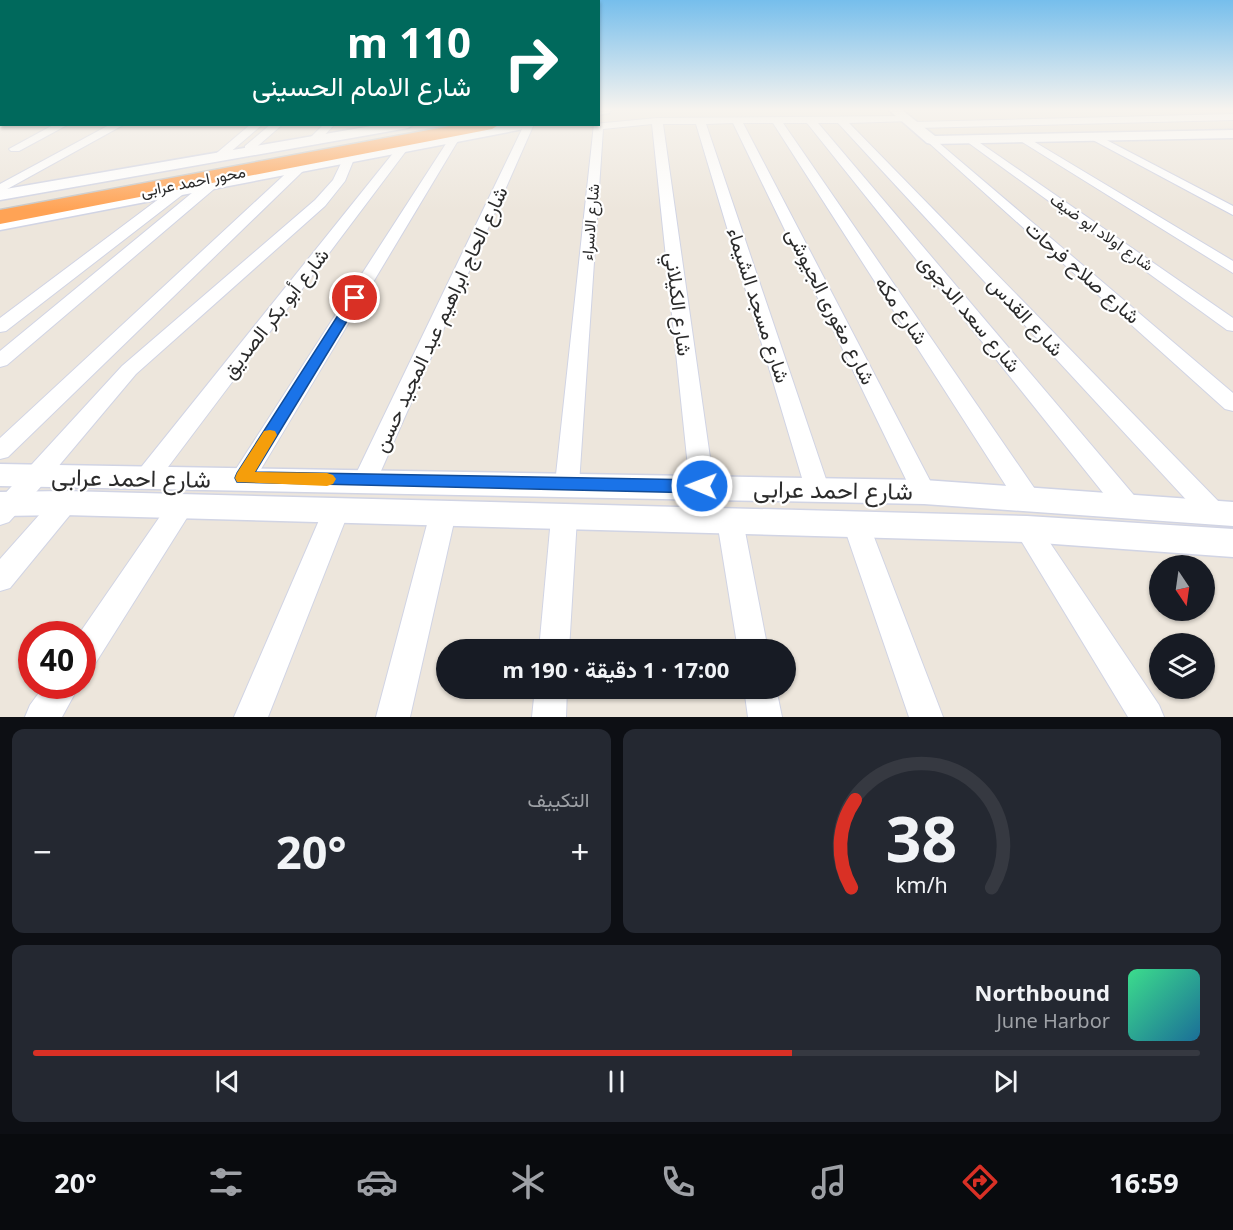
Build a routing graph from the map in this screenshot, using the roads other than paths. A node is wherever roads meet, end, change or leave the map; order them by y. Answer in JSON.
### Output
{"nodes":[{"id":1,"x":26,"y":143,"type":"edge"},
{"id":2,"x":84,"y":143,"type":"edge"},
{"id":3,"x":235,"y":143,"type":"edge"},
{"id":4,"x":255,"y":143,"type":"edge"},
{"id":5,"x":304,"y":143,"type":"edge"},
{"id":6,"x":325,"y":143,"type":"edge"},
{"id":7,"x":389,"y":143,"type":"edge"},
{"id":8,"x":431,"y":143,"type":"edge"},
{"id":9,"x":451,"y":143,"type":"edge"},
{"id":10,"x":520,"y":143,"type":"edge"},
{"id":11,"x":597,"y":143,"type":"edge"},
{"id":12,"x":660,"y":143,"type":"edge"},
{"id":13,"x":707,"y":143,"type":"edge"},
{"id":14,"x":748,"y":143,"type":"edge"},
{"id":15,"x":791,"y":143,"type":"edge"},
{"id":16,"x":829,"y":143,"type":"edge"},
{"id":17,"x":861,"y":143,"type":"edge"},
{"id":18,"x":936,"y":143,"type":"edge"},
{"id":19,"x":976,"y":143,"type":"edge"},
{"id":20,"x":1032,"y":143,"type":"edge"},
{"id":21,"x":1109,"y":143,"type":"edge"},
{"id":22,"x":15,"y":149,"type":"dead end"},
{"id":23,"x":402,"y":149,"type":"junction"},
{"id":24,"x":243,"y":154,"type":"junction"},
{"id":25,"x":216,"y":159,"type":"junction"},
{"id":26,"x":348,"y":159,"type":"junction"},
{"id":27,"x":299,"y":168,"type":"junction"},
{"id":28,"x":209,"y":186,"type":"junction"},
{"id":29,"x":0,"y":189,"type":"edge"},
{"id":30,"x":177,"y":192,"type":"junction"},
{"id":31,"x":0,"y":195,"type":"edge"},
{"id":32,"x":0,"y":202,"type":"edge"},
{"id":33,"x":1233,"y":211,"type":"edge"},
{"id":34,"x":0,"y":217,"type":"edge"},
{"id":35,"x":0,"y":225,"type":"edge"},
{"id":36,"x":1233,"y":268,"type":"edge"},
{"id":37,"x":1233,"y":326,"type":"edge"},
{"id":38,"x":0,"y":327,"type":"edge"},
{"id":39,"x":0,"y":361,"type":"edge"},
{"id":40,"x":1233,"y":404,"type":"edge"},
{"id":41,"x":0,"y":451,"type":"edge"},
{"id":42,"x":0,"y":475,"type":"edge"},
{"id":43,"x":38,"y":475,"type":"junction"},
{"id":44,"x":147,"y":477,"type":"junction"},
{"id":45,"x":243,"y":478,"type":"junction"},
{"id":46,"x":365,"y":480,"type":"junction"},
{"id":47,"x":567,"y":484,"type":"junction"},
{"id":48,"x":702,"y":486,"type":"junction"},
{"id":49,"x":770,"y":487,"type":"junction"},
{"id":50,"x":817,"y":488,"type":"junction"},
{"id":51,"x":924,"y":492,"type":"junction"},
{"id":52,"x":65,"y":503,"type":"junction"},
{"id":53,"x":181,"y":506,"type":"junction"},
{"id":54,"x":1130,"y":507,"type":"junction"},
{"id":55,"x":3,"y":508,"type":"edge"},
{"id":56,"x":336,"y":511,"type":"junction"},
{"id":57,"x":443,"y":513,"type":"junction"},
{"id":58,"x":1223,"y":513,"type":"edge"},
{"id":59,"x":1028,"y":514,"type":"junction"},
{"id":60,"x":564,"y":518,"type":"junction"},
{"id":61,"x":730,"y":521,"type":"junction"},
{"id":62,"x":779,"y":522,"type":"junction"},
{"id":63,"x":856,"y":524,"type":"junction"},
{"id":64,"x":1233,"y":543,"type":"edge"},
{"id":65,"x":0,"y":579,"type":"edge"},
{"id":66,"x":96,"y":635,"type":"edge"},
{"id":67,"x":555,"y":639,"type":"edge"},
{"id":68,"x":751,"y":639,"type":"edge"},
{"id":69,"x":54,"y":699,"type":"edge"},
{"id":70,"x":550,"y":699,"type":"edge"},
{"id":71,"x":762,"y":699,"type":"edge"},
{"id":72,"x":42,"y":717,"type":"edge"},
{"id":73,"x":251,"y":717,"type":"edge"},
{"id":74,"x":393,"y":717,"type":"edge"},
{"id":75,"x":549,"y":717,"type":"edge"},
{"id":76,"x":765,"y":717,"type":"edge"},
{"id":77,"x":926,"y":717,"type":"edge"},
{"id":78,"x":1147,"y":717,"type":"edge"}],
"edges":[{"from":1,"to":22,"type":"street"},
{"from":2,"to":29,"type":"street"},
{"from":3,"to":25,"type":"street"},
{"from":4,"to":24,"type":"street"},
{"from":5,"to":24,"type":"street"},
{"from":6,"to":32,"type":"highway","name":"محور احمد عرابى"},
{"from":7,"to":34,"type":"highway","name":"محور احمد عرابى"},
{"from":8,"to":23,"type":"street"},
{"from":9,"to":45,"type":"street"},
{"from":10,"to":46,"type":"street","name":"شارع الحاج ابراهيم عبد المجيد حسن"},
{"from":11,"to":47,"type":"street","name":"شارع الاسراء"},
{"from":12,"to":48,"type":"street","name":"شارع الكيلاني"},
{"from":13,"to":50,"type":"street","name":"شارع مسجد الشيماء"},
{"from":14,"to":51,"type":"street","name":"شارع مغورى الجيوشى"},
{"from":15,"to":59,"type":"street","name":"شارع مكه"},
{"from":16,"to":54,"type":"street","name":"شارع سعد الدجوى"},
{"from":17,"to":58,"type":"street","name":"شارع القدس"},
{"from":18,"to":40,"type":"street","name":"شارع صلاح فرحات"},
{"from":19,"to":37,"type":"street","name":"شارع اولاد ابو ضيف"},
{"from":20,"to":36,"type":"street"},
{"from":21,"to":33,"type":"street"},
{"from":23,"to":26,"type":"street"},
{"from":23,"to":44,"type":"street","name":"شارع أبو بكر الصديق"},
{"from":24,"to":25,"type":"street"},
{"from":25,"to":31,"type":"street"},
{"from":26,"to":27,"type":"street"},
{"from":26,"to":43,"type":"street"},
{"from":27,"to":28,"type":"street"},
{"from":27,"to":41,"type":"street"},
{"from":28,"to":30,"type":"street"},
{"from":28,"to":39,"type":"street"},
{"from":30,"to":35,"type":"street"},
{"from":30,"to":38,"type":"street"},
{"from":42,"to":43,"type":"street","name":"شارع احمد عرابى"},
{"from":43,"to":44,"type":"street","name":"شارع احمد عرابى"},
{"from":43,"to":55,"type":"street"},
{"from":44,"to":45,"type":"street","name":"شارع احمد عرابى"},
{"from":45,"to":46,"type":"street","name":"شارع احمد عرابى"},
{"from":46,"to":47,"type":"street","name":"شارع احمد عرابى"},
{"from":47,"to":48,"type":"street","name":"شارع احمد عرابى"},
{"from":48,"to":49,"type":"street","name":"شارع احمد عرابى"},
{"from":49,"to":50,"type":"street","name":"شارع احمد عرابى"},
{"from":49,"to":62,"type":"street"},
{"from":50,"to":51,"type":"street","name":"شارع احمد عرابى"},
{"from":51,"to":59,"type":"street","name":"شارع احمد عرابى"},
{"from":52,"to":53,"type":"street","name":"شارع احمد عرابى"},
{"from":52,"to":55,"type":"street","name":"شارع احمد عرابى"},
{"from":52,"to":65,"type":"street"},
{"from":53,"to":56,"type":"street","name":"شارع احمد عرابى"},
{"from":53,"to":66,"type":"street"},
{"from":54,"to":58,"type":"street","name":"شارع احمد عرابى"},
{"from":54,"to":59,"type":"street","name":"شارع احمد عرابى"},
{"from":56,"to":57,"type":"street","name":"شارع احمد عرابى"},
{"from":56,"to":73,"type":"street"},
{"from":57,"to":60,"type":"street","name":"شارع احمد عرابى"},
{"from":57,"to":74,"type":"street"},
{"from":59,"to":63,"type":"street","name":"شارع احمد عرابى"},
{"from":59,"to":64,"type":"street","name":"شارع احمد عرابى"},
{"from":59,"to":78,"type":"street","name":"شارع مكه"},
{"from":60,"to":61,"type":"street","name":"شارع احمد عرابى"},
{"from":60,"to":67,"type":"street"},
{"from":61,"to":62,"type":"street","name":"شارع احمد عرابى"},
{"from":61,"to":68,"type":"street"},
{"from":62,"to":63,"type":"street","name":"شارع احمد عرابى"},
{"from":63,"to":77,"type":"street"},
{"from":69,"to":72,"type":"street"},
{"from":70,"to":75,"type":"street"},
{"from":71,"to":76,"type":"street"}]}
